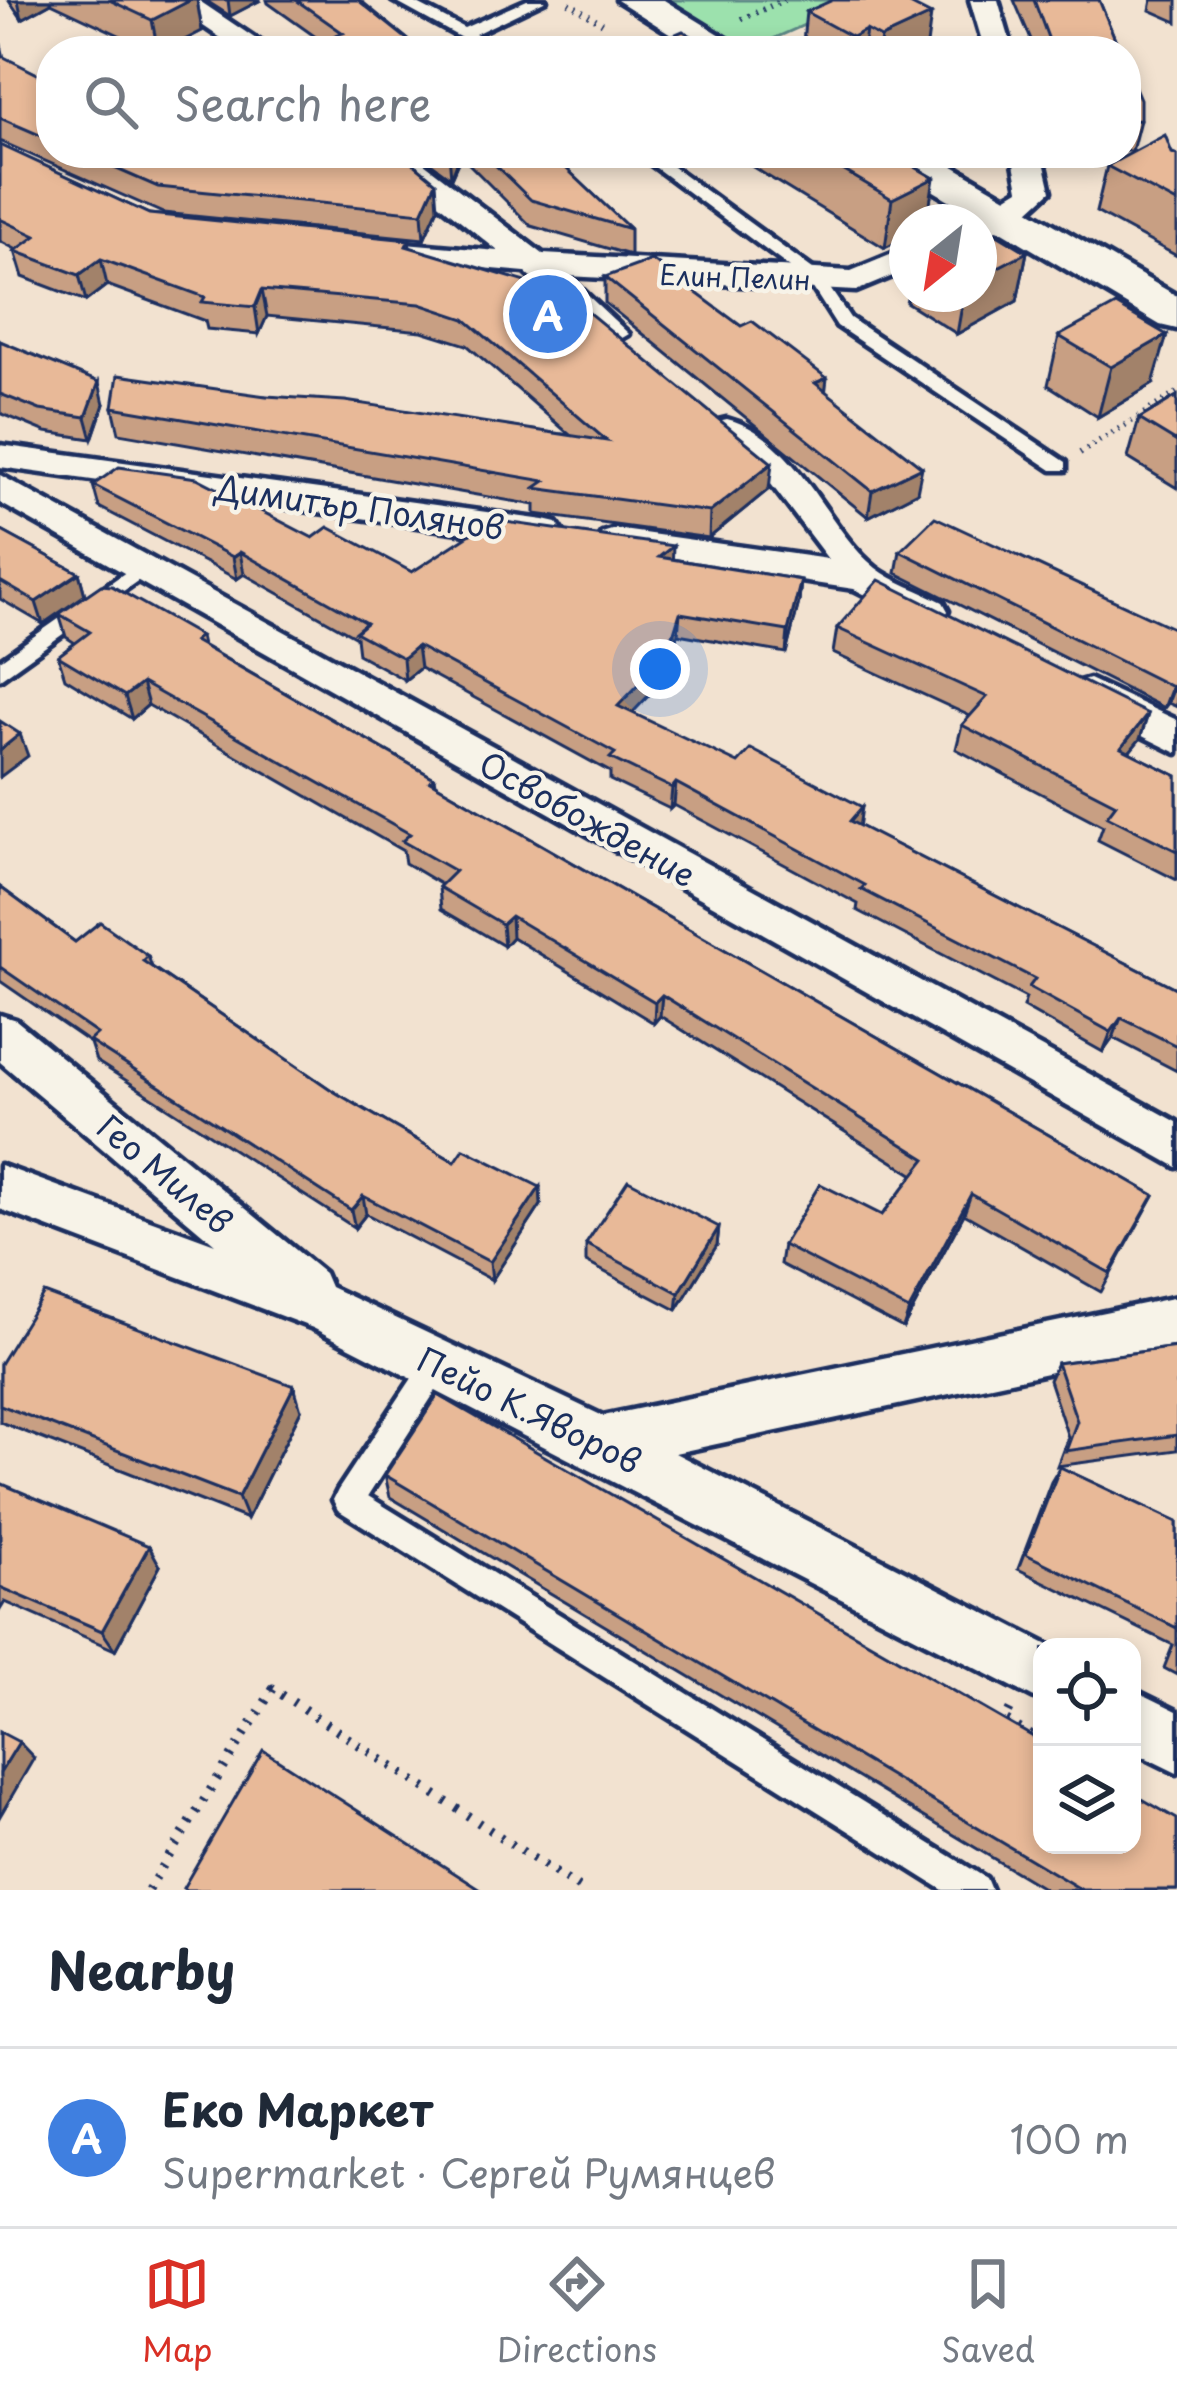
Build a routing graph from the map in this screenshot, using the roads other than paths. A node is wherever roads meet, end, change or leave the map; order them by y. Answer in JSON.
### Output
{"nodes":[{"id":1,"x":179,"y":0,"type":"edge"},
{"id":2,"x":399,"y":0,"type":"edge"},
{"id":3,"x":539,"y":0,"type":"edge"},
{"id":4,"x":636,"y":0,"type":"edge"},
{"id":5,"x":984,"y":0,"type":"edge"},
{"id":6,"x":468,"y":32,"type":"junction"},
{"id":7,"x":236,"y":36,"type":"edge"},
{"id":8,"x":474,"y":36,"type":"edge"},
{"id":9,"x":699,"y":36,"type":"edge"},
{"id":10,"x":995,"y":36,"type":"edge"},
{"id":11,"x":411,"y":168,"type":"edge"},
{"id":12,"x":664,"y":168,"type":"edge"},
{"id":13,"x":921,"y":168,"type":"edge"},
{"id":14,"x":1031,"y":168,"type":"edge"},
{"id":15,"x":970,"y":204,"type":"edge"},
{"id":16,"x":997,"y":218,"type":"edge"},
{"id":17,"x":997,"y":223,"type":"edge"},
{"id":18,"x":329,"y":246,"type":"edge"},
{"id":19,"x":533,"y":262,"type":"junction"},
{"id":20,"x":889,"y":266,"type":"edge"},
{"id":21,"x":815,"y":279,"type":"junction"},
{"id":22,"x":1177,"y":315,"type":"edge"},
{"id":23,"x":639,"y":357,"type":"edge"},
{"id":24,"x":694,"y":402,"type":"edge"},
{"id":25,"x":0,"y":456,"type":"edge"},
{"id":26,"x":1059,"y":466,"type":"road end"},
{"id":27,"x":0,"y":487,"type":"edge"},
{"id":28,"x":143,"y":567,"type":"junction"},
{"id":29,"x":862,"y":577,"type":"junction"},
{"id":30,"x":967,"y":631,"type":"edge"},
{"id":31,"x":0,"y":671,"type":"edge"},
{"id":32,"x":1051,"y":674,"type":"edge"},
{"id":33,"x":1177,"y":738,"type":"edge"},
{"id":34,"x":0,"y":1034,"type":"edge"},
{"id":35,"x":1177,"y":1146,"type":"edge"},
{"id":36,"x":0,"y":1187,"type":"edge"},
{"id":37,"x":332,"y":1311,"type":"junction"},
{"id":38,"x":1177,"y":1321,"type":"edge"},
{"id":39,"x":438,"y":1363,"type":"junction"},
{"id":40,"x":601,"y":1443,"type":"junction"},
{"id":41,"x":1033,"y":1688,"type":"edge"},
{"id":42,"x":1141,"y":1725,"type":"edge"},
{"id":43,"x":1177,"y":1743,"type":"edge"},
{"id":44,"x":974,"y":1890,"type":"edge"}],
"edges":[{"from":1,"to":7,"type":"street"},
{"from":2,"to":6,"type":"lane"},
{"from":3,"to":6,"type":"lane"},
{"from":4,"to":9,"type":"main road"},
{"from":5,"to":10,"type":"street"},
{"from":6,"to":8,"type":"lane"},
{"from":11,"to":19,"type":"street"},
{"from":12,"to":21,"type":"lane"},
{"from":13,"to":15,"type":"main road"},
{"from":14,"to":16,"type":"street"},
{"from":17,"to":22,"type":"main road"},
{"from":18,"to":19,"type":"street","name":"Елин Пелин"},
{"from":19,"to":21,"type":"street","name":"Елин Пелин"},
{"from":19,"to":23,"type":"street"},
{"from":20,"to":21,"type":"street","name":"Елин Пелин"},
{"from":21,"to":26,"type":"lane"},
{"from":24,"to":29,"type":"street"},
{"from":25,"to":29,"type":"street","name":"Димитър Полянов"},
{"from":27,"to":28,"type":"street","name":"Освобождение"},
{"from":28,"to":31,"type":"lane"},
{"from":28,"to":35,"type":"street","name":"Освобождение"},
{"from":29,"to":30,"type":"street"},
{"from":32,"to":33,"type":"street"},
{"from":34,"to":37,"type":"street","name":"Гео Милев"},
{"from":36,"to":37,"type":"street","name":"Пейо К.Яворов"},
{"from":37,"to":39,"type":"street","name":"Пейо К.Яворов"},
{"from":38,"to":40,"type":"street"},
{"from":39,"to":40,"type":"street","name":"Пейо К.Яворов"},
{"from":39,"to":44,"type":"lane"},
{"from":40,"to":41,"type":"street","name":"Пейо К.Яворов"},
{"from":42,"to":43,"type":"street"}]}
